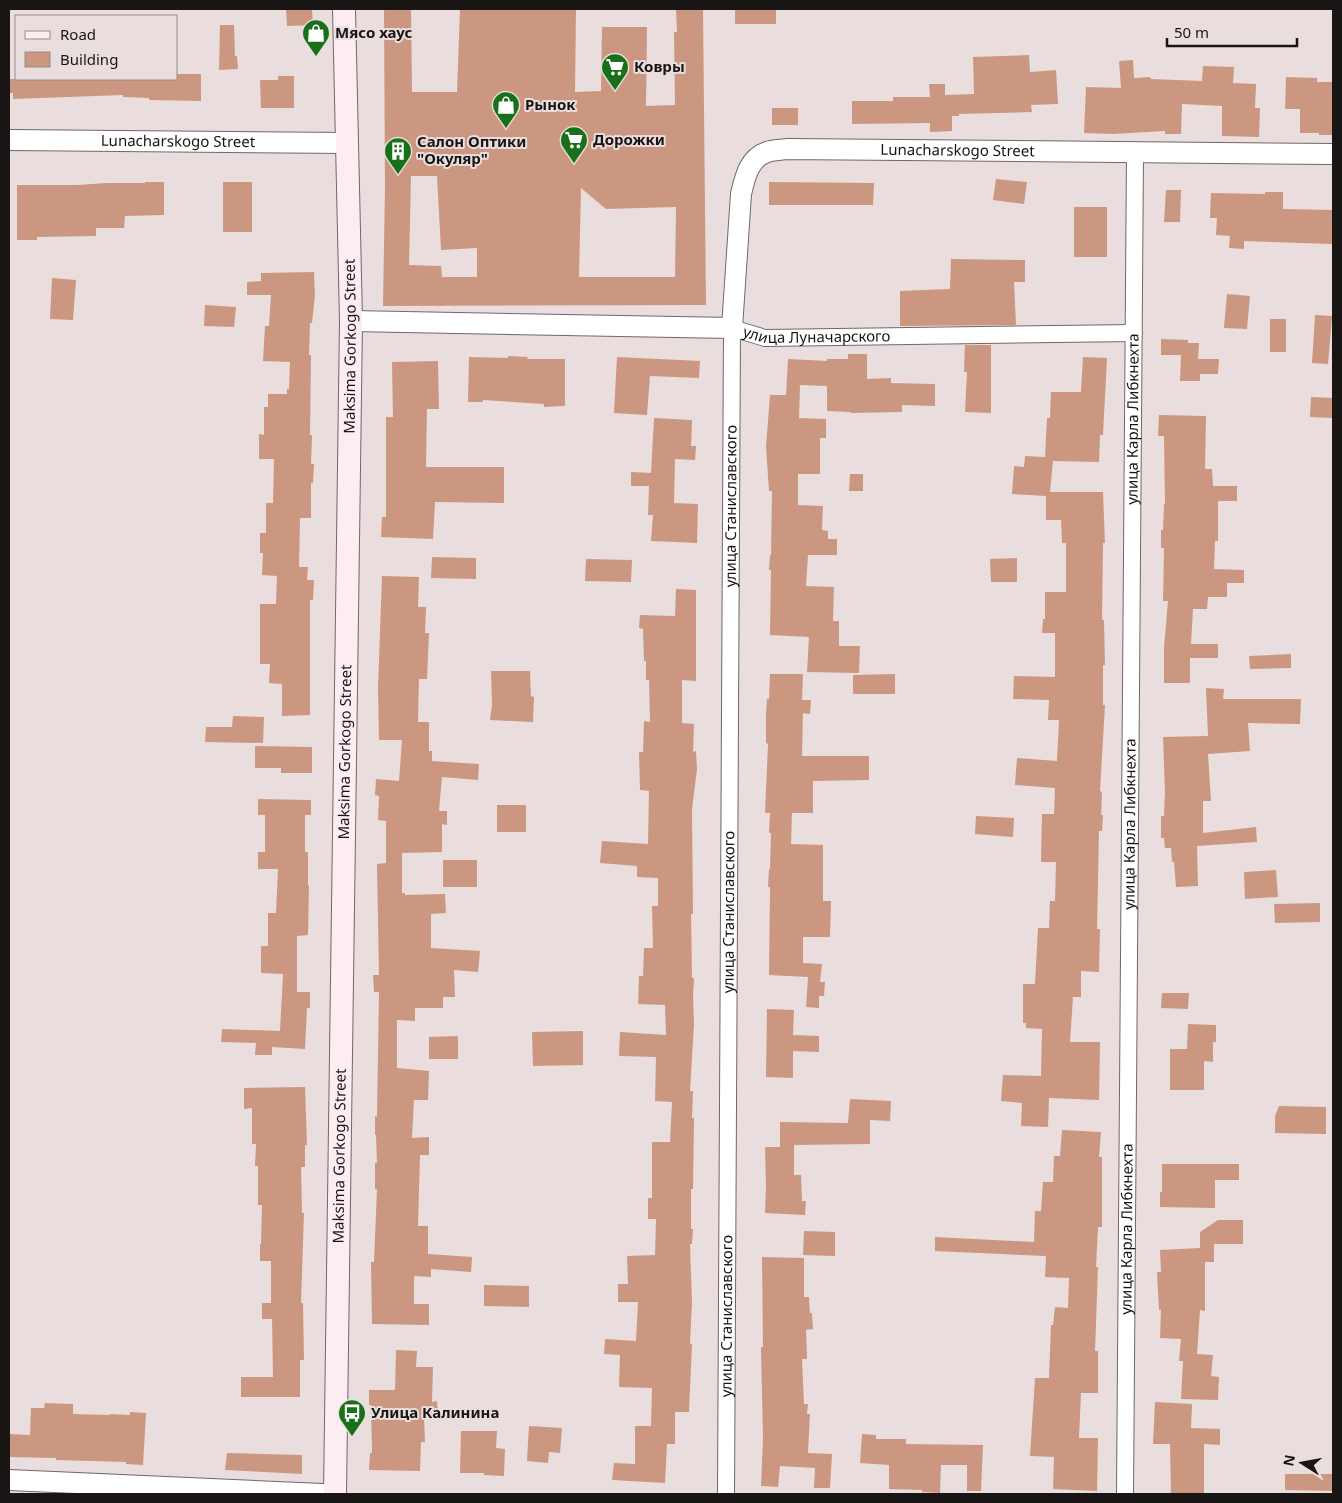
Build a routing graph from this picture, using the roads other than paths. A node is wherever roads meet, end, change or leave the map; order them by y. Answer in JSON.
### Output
{"nodes":[{"id":1,"x":344,"y":9,"type":"edge"},
{"id":2,"x":9,"y":140,"type":"edge"},
{"id":3,"x":348,"y":144,"type":"junction"},
{"id":4,"x":1135,"y":153,"type":"junction"},
{"id":5,"x":1333,"y":154,"type":"edge"},
{"id":6,"x":351,"y":321,"type":"junction"},
{"id":7,"x":732,"y":328,"type":"junction"},
{"id":8,"x":1134,"y":333,"type":"junction"},
{"id":9,"x":9,"y":1480,"type":"edge"},
{"id":10,"x":323,"y":1494,"type":"edge"},
{"id":11,"x":335,"y":1494,"type":"edge"},
{"id":12,"x":726,"y":1494,"type":"edge"},
{"id":13,"x":1125,"y":1494,"type":"edge"}],
"edges":[{"from":1,"to":3,"type":"main road","name":"Maksima Gorkogo Street"},
{"from":2,"to":3,"type":"street","name":"Lunacharskogo Street"},
{"from":3,"to":6,"type":"main road","name":"Maksima Gorkogo Street"},
{"from":4,"to":5,"type":"street","name":"Lunacharskogo Street"},
{"from":4,"to":7,"type":"street","name":"Lunacharskogo Street"},
{"from":4,"to":8,"type":"street","name":"улица Карла Либкнехта"},
{"from":6,"to":7,"type":"street","name":"улица Луначарского"},
{"from":6,"to":11,"type":"main road","name":"Maksima Gorkogo Street"},
{"from":7,"to":8,"type":"street","name":"улица Луначарского"},
{"from":7,"to":12,"type":"street","name":"улица Станиславского"},
{"from":8,"to":13,"type":"street","name":"улица Карла Либкнехта"},
{"from":9,"to":10,"type":"street"}]}
